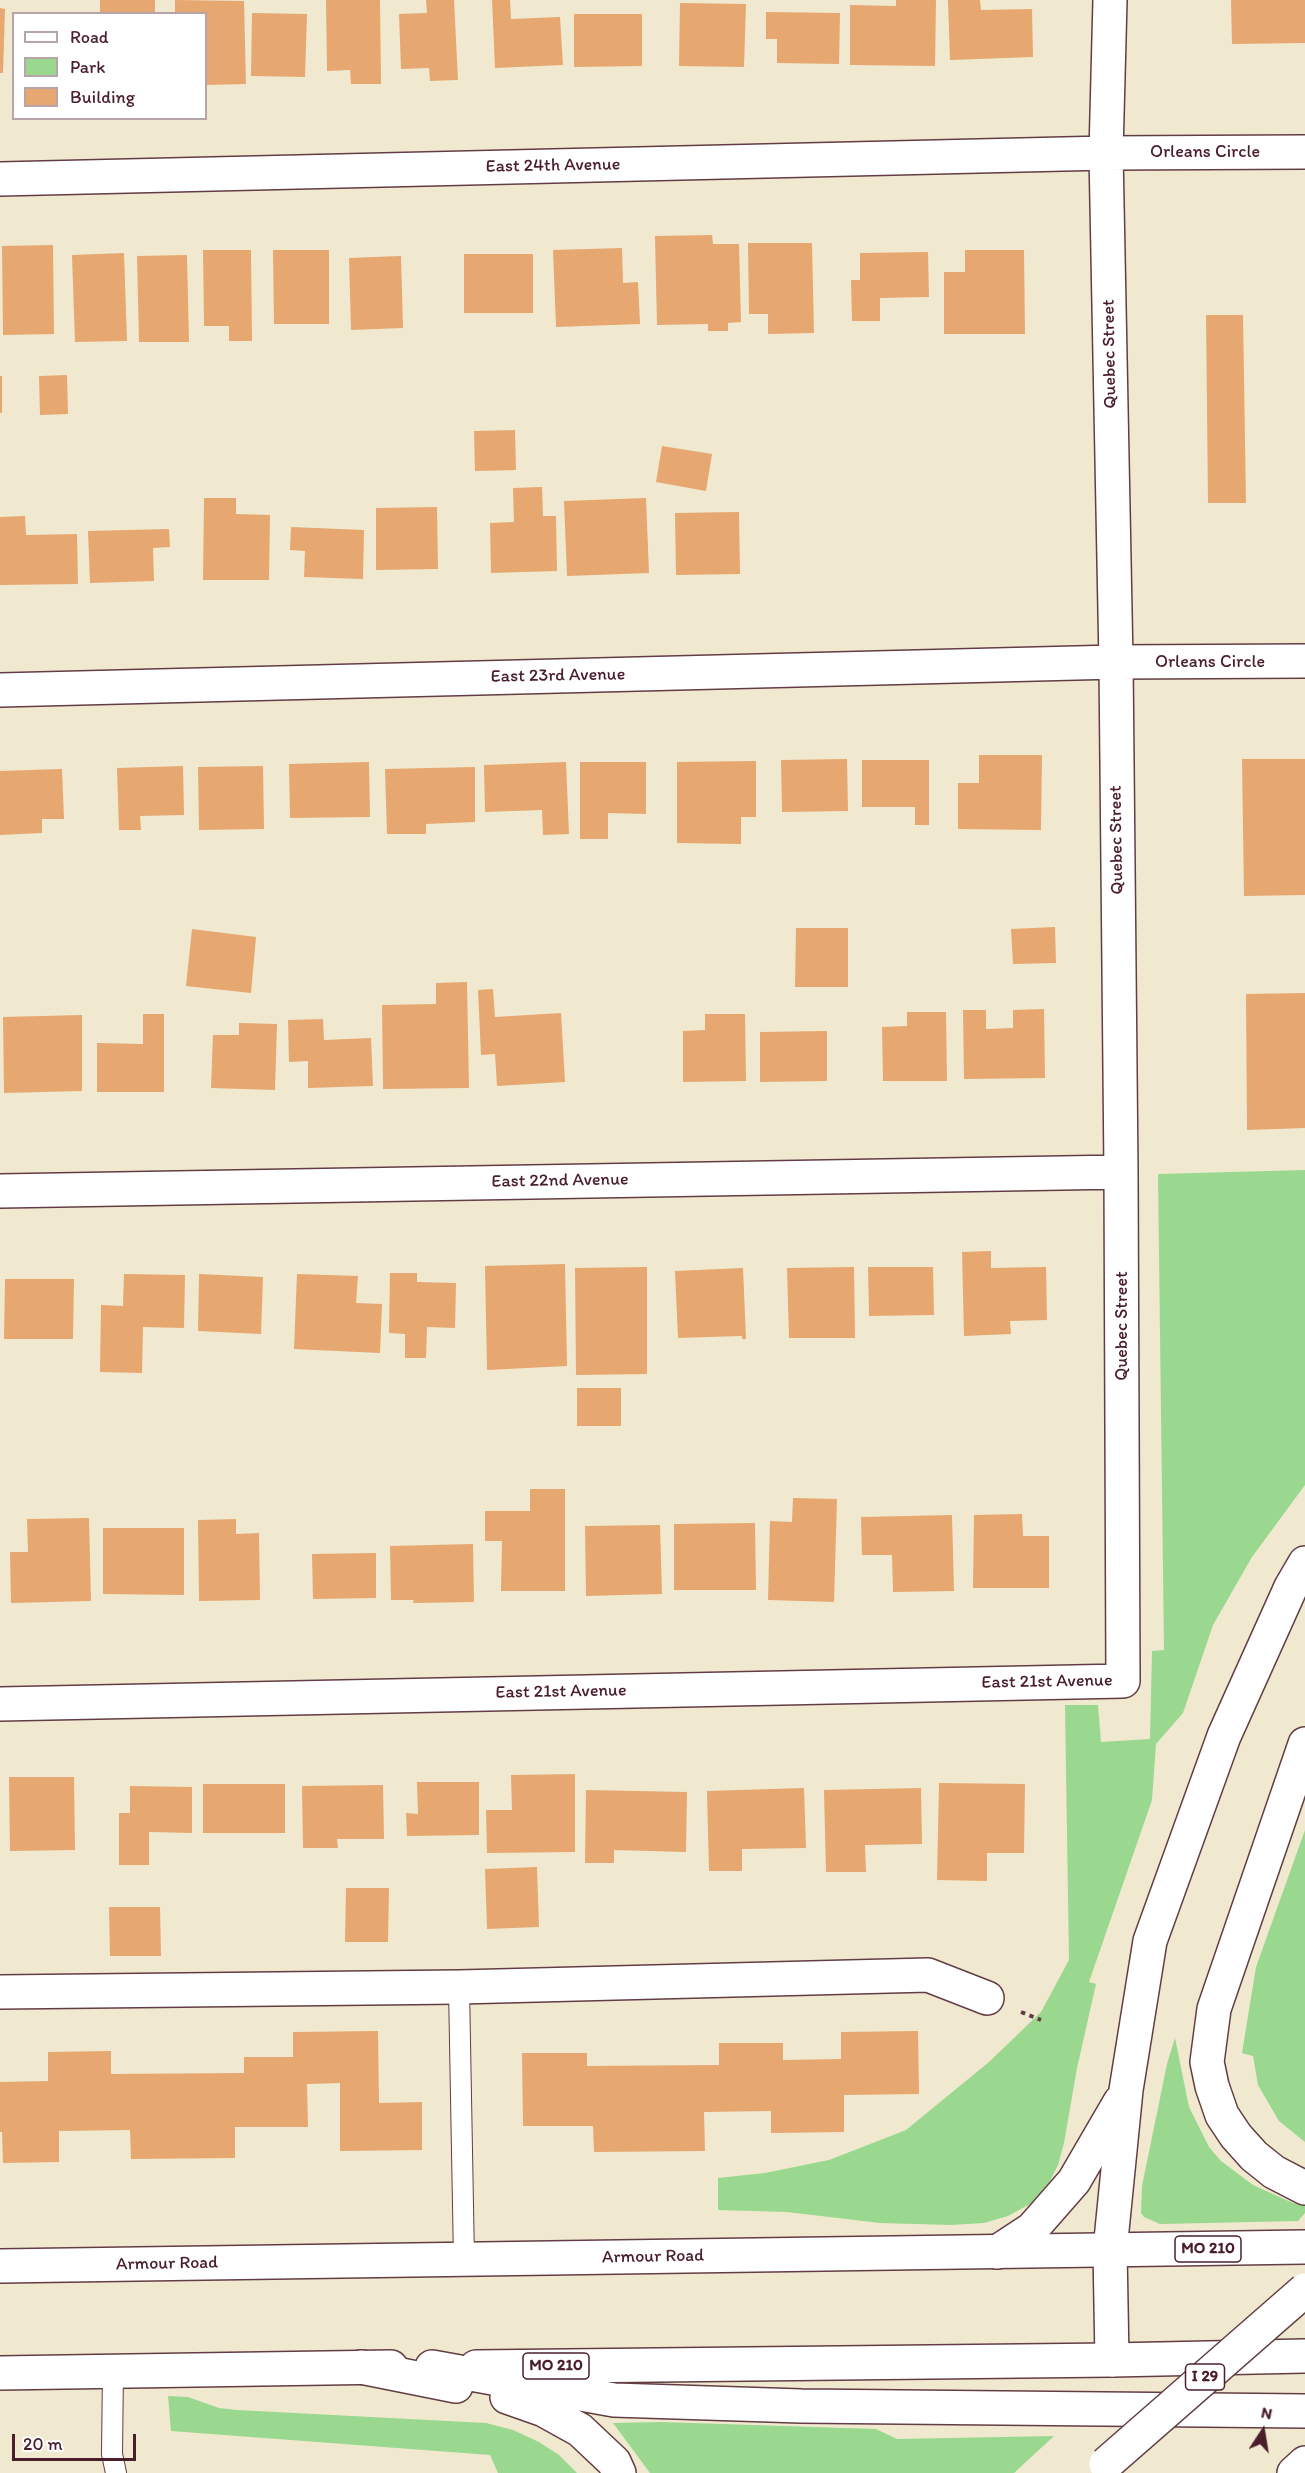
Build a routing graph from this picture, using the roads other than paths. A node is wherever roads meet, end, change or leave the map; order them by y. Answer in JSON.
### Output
{"nodes":[{"id":1,"x":1110,"y":0,"type":"edge"},
{"id":2,"x":1305,"y":152,"type":"edge"},
{"id":3,"x":1106,"y":153,"type":"junction"},
{"id":4,"x":0,"y":178,"type":"edge"},
{"id":5,"x":1305,"y":661,"type":"edge"},
{"id":6,"x":1116,"y":662,"type":"junction"},
{"id":7,"x":0,"y":690,"type":"edge"},
{"id":8,"x":1121,"y":1172,"type":"junction"},
{"id":9,"x":0,"y":1191,"type":"edge"},
{"id":10,"x":1305,"y":1563,"type":"edge"},
{"id":11,"x":1123,"y":1680,"type":"joint"},
{"id":12,"x":0,"y":1704,"type":"edge"},
{"id":13,"x":1305,"y":1744,"type":"edge"},
{"id":14,"x":459,"y":1988,"type":"junction"},
{"id":15,"x":0,"y":1992,"type":"edge"},
{"id":16,"x":987,"y":1998,"type":"dead end"},
{"id":17,"x":1126,"y":2090,"type":"junction"},
{"id":18,"x":1305,"y":2188,"type":"edge"},
{"id":19,"x":1305,"y":2247,"type":"edge"},
{"id":20,"x":1110,"y":2250,"type":"junction"},
{"id":21,"x":997,"y":2252,"type":"junction"},
{"id":22,"x":464,"y":2260,"type":"junction"},
{"id":23,"x":0,"y":2266,"type":"edge"},
{"id":24,"x":1305,"y":2290,"type":"edge"},
{"id":25,"x":1305,"y":2356,"type":"edge"},
{"id":26,"x":1112,"y":2360,"type":"junction"},
{"id":27,"x":361,"y":2367,"type":"junction"},
{"id":28,"x":432,"y":2367,"type":"junction"},
{"id":29,"x":113,"y":2371,"type":"junction"},
{"id":30,"x":0,"y":2373,"type":"edge"},
{"id":31,"x":1305,"y":2411,"type":"edge"},
{"id":32,"x":1101,"y":2469,"type":"edge"},
{"id":33,"x":116,"y":2473,"type":"edge"},
{"id":34,"x":619,"y":2473,"type":"edge"}],
"edges":[{"from":1,"to":3,"type":"main road","name":"Quebec Street"},
{"from":2,"to":3,"type":"main road","name":"Orleans Circle"},
{"from":3,"to":4,"type":"main road","name":"East 24th Avenue"},
{"from":3,"to":6,"type":"main road","name":"Quebec Street"},
{"from":5,"to":6,"type":"main road","name":"Orleans Circle"},
{"from":6,"to":7,"type":"main road","name":"East 23rd Avenue"},
{"from":6,"to":8,"type":"main road","name":"Quebec Street"},
{"from":8,"to":9,"type":"main road","name":"East 22nd Avenue"},
{"from":8,"to":11,"type":"main road","name":"Quebec Street"},
{"from":10,"to":17,"type":"main road"},
{"from":11,"to":12,"type":"main road","name":"East 21st Avenue"},
{"from":13,"to":18,"type":"main road"},
{"from":14,"to":15,"type":"main road"},
{"from":14,"to":16,"type":"main road"},
{"from":14,"to":22,"type":"lane"},
{"from":17,"to":20,"type":"main road"},
{"from":17,"to":21,"type":"main road"},
{"from":19,"to":20,"type":"main road","name":"Armour Road","number":"MO 210"},
{"from":20,"to":21,"type":"main road","name":"Armour Road","number":"MO 210"},
{"from":20,"to":26,"type":"main road"},
{"from":21,"to":22,"type":"main road","name":"Armour Road","number":"MO 210"},
{"from":22,"to":23,"type":"main road","name":"Armour Road","number":"MO 210"},
{"from":24,"to":32,"type":"main road","number":"I 29","bridge":true},
{"from":25,"to":26,"type":"main road","number":"MO 210"},
{"from":26,"to":28,"type":"main road","number":"MO 210"},
{"from":27,"to":28,"type":"main road","number":"MO 210"},
{"from":27,"to":29,"type":"main road","number":"MO 210"},
{"from":27,"to":34,"type":"main road"},
{"from":28,"to":31,"type":"main road"},
{"from":29,"to":30,"type":"main road","number":"MO 210"},
{"from":29,"to":33,"type":"lane"}]}
